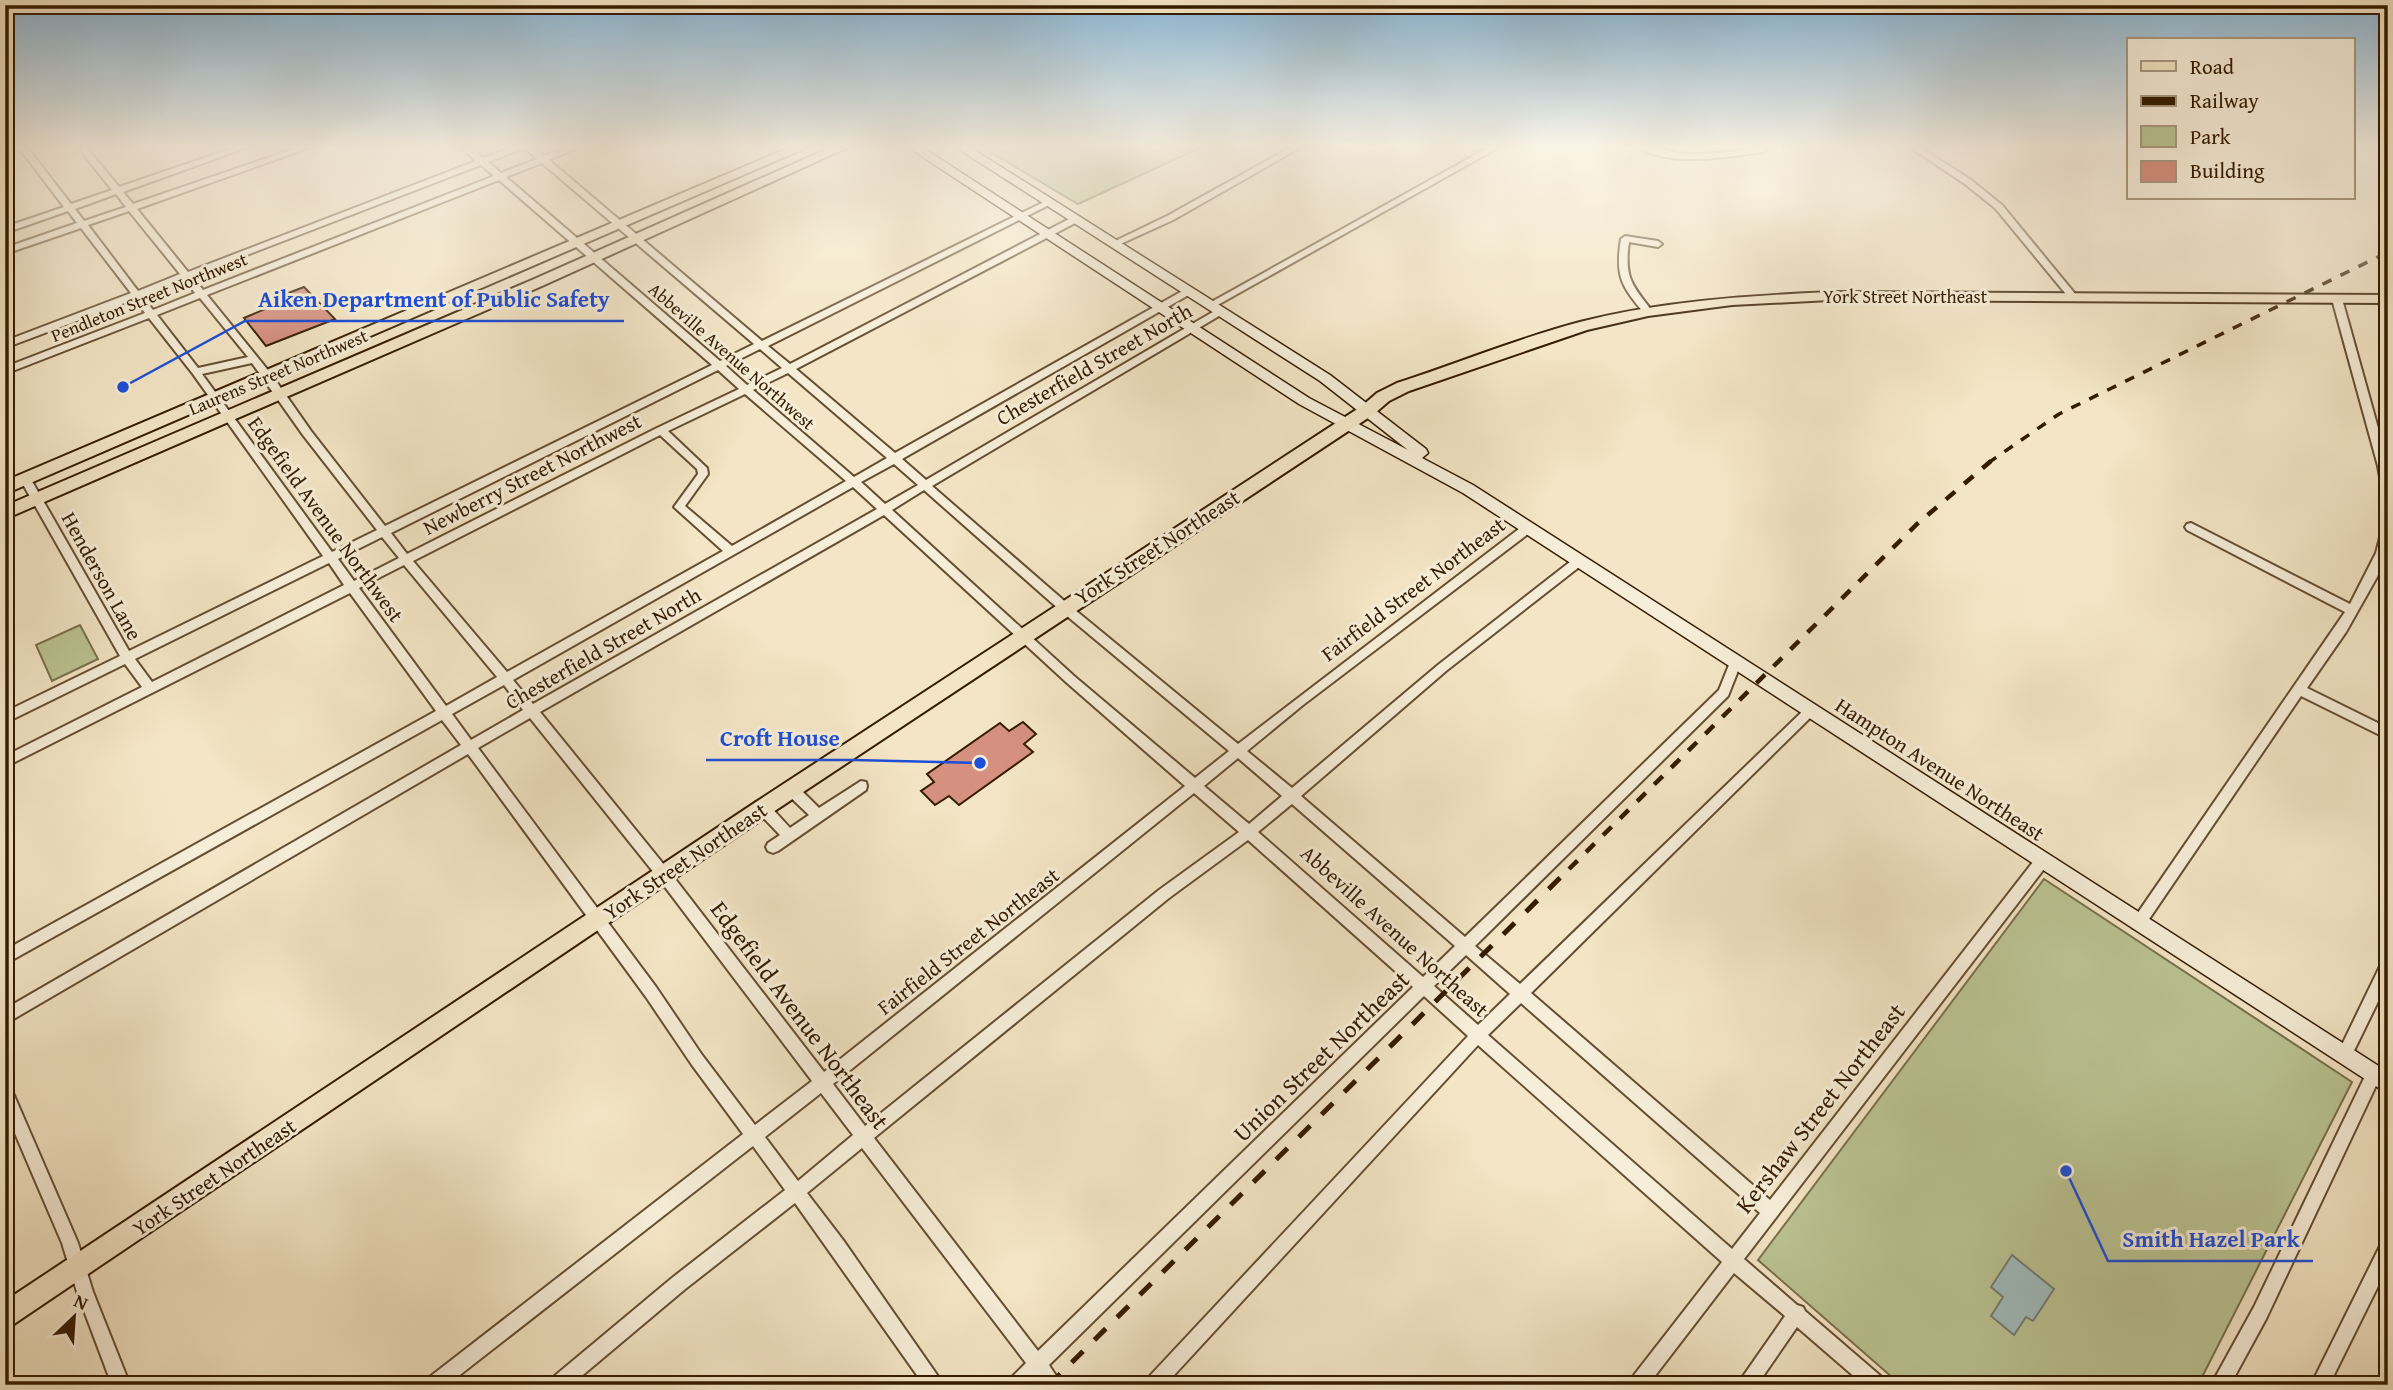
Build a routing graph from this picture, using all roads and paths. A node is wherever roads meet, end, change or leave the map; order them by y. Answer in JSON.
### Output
{"nodes":[{"id":1,"x":61,"y":211,"type":"edge"},
{"id":2,"x":72,"y":211,"type":"edge"},
{"id":3,"x":122,"y":211,"type":"edge"},
{"id":4,"x":133,"y":211,"type":"edge"},
{"id":5,"x":355,"y":211,"type":"edge"},
{"id":6,"x":413,"y":211,"type":"edge"},
{"id":7,"x":541,"y":211,"type":"edge"},
{"id":8,"x":604,"y":211,"type":"edge"},
{"id":9,"x":653,"y":211,"type":"edge"},
{"id":10,"x":700,"y":211,"type":"edge"},
{"id":11,"x":1012,"y":211,"type":"edge"},
{"id":12,"x":1034,"y":211,"type":"edge"},
{"id":13,"x":1062,"y":211,"type":"edge"},
{"id":14,"x":1183,"y":211,"type":"edge"},
{"id":15,"x":1384,"y":211,"type":"edge"},
{"id":16,"x":2002,"y":211,"type":"edge"},
{"id":17,"x":1022,"y":217,"type":"junction"},
{"id":18,"x":1076,"y":219,"type":"junction"},
{"id":19,"x":83,"y":224,"type":"junction"},
{"id":20,"x":620,"y":225,"type":"junction"},
{"id":21,"x":5,"y":230,"type":"edge"},
{"id":22,"x":1049,"y":233,"type":"junction"},
{"id":23,"x":635,"y":239,"type":"junction"},
{"id":24,"x":579,"y":243,"type":"junction"},
{"id":25,"x":1113,"y":244,"type":"junction"},
{"id":26,"x":1658,"y":244,"type":"dead end"},
{"id":27,"x":5,"y":251,"type":"edge"},
{"id":28,"x":592,"y":258,"type":"junction"},
{"id":29,"x":186,"y":275,"type":"junction"},
{"id":30,"x":1189,"y":291,"type":"junction"},
{"id":31,"x":201,"y":293,"type":"junction"},
{"id":32,"x":136,"y":295,"type":"junction"},
{"id":33,"x":2073,"y":297,"type":"junction"},
{"id":34,"x":2337,"y":299,"type":"junction"},
{"id":35,"x":2388,"y":299,"type":"edge"},
{"id":36,"x":1161,"y":307,"type":"junction"},
{"id":37,"x":1216,"y":308,"type":"junction"},
{"id":38,"x":1647,"y":312,"type":"junction"},
{"id":39,"x":151,"y":314,"type":"junction"},
{"id":40,"x":1193,"y":328,"type":"junction"},
{"id":41,"x":5,"y":345,"type":"edge"},
{"id":42,"x":760,"y":346,"type":"junction"},
{"id":43,"x":254,"y":359,"type":"junction"},
{"id":44,"x":718,"y":366,"type":"junction"},
{"id":45,"x":788,"y":369,"type":"junction"},
{"id":46,"x":5,"y":371,"type":"edge"},
{"id":47,"x":197,"y":372,"type":"junction"},
{"id":48,"x":268,"y":376,"type":"junction"},
{"id":49,"x":1434,"y":377,"type":"joint"},
{"id":50,"x":745,"y":389,"type":"junction"},
{"id":51,"x":281,"y":394,"type":"junction"},
{"id":52,"x":214,"y":399,"type":"junction"},
{"id":53,"x":1368,"y":410,"type":"junction"},
{"id":54,"x":228,"y":416,"type":"junction"},
{"id":55,"x":1346,"y":423,"type":"junction"},
{"id":56,"x":661,"y":430,"type":"junction"},
{"id":57,"x":894,"y":458,"type":"junction"},
{"id":58,"x":25,"y":479,"type":"junction"},
{"id":59,"x":853,"y":482,"type":"junction"},
{"id":60,"x":925,"y":486,"type":"junction"},
{"id":61,"x":5,"y":488,"type":"edge"},
{"id":62,"x":1468,"y":489,"type":"junction"},
{"id":63,"x":2388,"y":494,"type":"edge"},
{"id":64,"x":37,"y":499,"type":"junction"},
{"id":65,"x":884,"y":509,"type":"junction"},
{"id":66,"x":5,"y":513,"type":"edge"},
{"id":67,"x":2191,"y":527,"type":"dead end"},
{"id":68,"x":1528,"y":528,"type":"junction"},
{"id":69,"x":2388,"y":530,"type":"edge"},
{"id":70,"x":386,"y":531,"type":"junction"},
{"id":71,"x":731,"y":551,"type":"junction"},
{"id":72,"x":331,"y":557,"type":"junction"},
{"id":73,"x":407,"y":558,"type":"junction"},
{"id":74,"x":1579,"y":561,"type":"junction"},
{"id":75,"x":353,"y":587,"type":"junction"},
{"id":76,"x":1065,"y":608,"type":"junction"},
{"id":77,"x":2351,"y":610,"type":"junction"},
{"id":78,"x":1023,"y":636,"type":"junction"},
{"id":79,"x":126,"y":657,"type":"junction"},
{"id":80,"x":1735,"y":663,"type":"junction"},
{"id":81,"x":2309,"y":674,"type":"joint"},
{"id":82,"x":505,"y":677,"type":"junction"},
{"id":83,"x":150,"y":689,"type":"junction"},
{"id":84,"x":2298,"y":690,"type":"junction"},
{"id":85,"x":444,"y":711,"type":"junction"},
{"id":86,"x":531,"y":711,"type":"junction"},
{"id":87,"x":1809,"y":712,"type":"junction"},
{"id":88,"x":5,"y":718,"type":"edge"},
{"id":89,"x":2388,"y":734,"type":"edge"},
{"id":90,"x":472,"y":747,"type":"junction"},
{"id":91,"x":1238,"y":752,"type":"junction"},
{"id":92,"x":5,"y":762,"type":"edge"},
{"id":93,"x":862,"y":786,"type":"dead end"},
{"id":94,"x":1196,"y":786,"type":"junction"},
{"id":95,"x":791,"y":789,"type":"junction"},
{"id":96,"x":1292,"y":797,"type":"junction"},
{"id":97,"x":763,"y":808,"type":"junction"},
{"id":98,"x":818,"y":816,"type":"junction"},
{"id":99,"x":1249,"y":832,"type":"junction"},
{"id":100,"x":790,"y":836,"type":"junction"},
{"id":101,"x":773,"y":847,"type":"dead end"},
{"id":102,"x":2042,"y":861,"type":"junction"},
{"id":103,"x":664,"y":875,"type":"junction"},
{"id":104,"x":596,"y":921,"type":"junction"},
{"id":105,"x":2138,"y":924,"type":"junction"},
{"id":106,"x":1465,"y":944,"type":"junction"},
{"id":107,"x":5,"y":958,"type":"edge"},
{"id":108,"x":2388,"y":965,"type":"edge"},
{"id":109,"x":1424,"y":986,"type":"junction"},
{"id":110,"x":1521,"y":992,"type":"junction"},
{"id":111,"x":5,"y":1017,"type":"edge"},
{"id":112,"x":1478,"y":1035,"type":"junction"},
{"id":113,"x":2344,"y":1056,"type":"junction"},
{"id":114,"x":2380,"y":1080,"type":"edge"},
{"id":115,"x":821,"y":1082,"type":"junction"},
{"id":116,"x":5,"y":1091,"type":"edge"},
{"id":117,"x":753,"y":1135,"type":"junction"},
{"id":118,"x":864,"y":1136,"type":"junction"},
{"id":119,"x":796,"y":1191,"type":"junction"},
{"id":120,"x":1770,"y":1211,"type":"junction"},
{"id":121,"x":2388,"y":1248,"type":"edge"},
{"id":122,"x":1734,"y":1259,"type":"junction"},
{"id":123,"x":77,"y":1269,"type":"junction"},
{"id":124,"x":1797,"y":1313,"type":"junction"},
{"id":125,"x":5,"y":1317,"type":"edge"},
{"id":126,"x":1036,"y":1365,"type":"junction"},
{"id":127,"x":121,"y":1385,"type":"edge"},
{"id":128,"x":433,"y":1385,"type":"edge"},
{"id":129,"x":557,"y":1385,"type":"edge"},
{"id":130,"x":935,"y":1385,"type":"edge"},
{"id":131,"x":1016,"y":1385,"type":"edge"},
{"id":132,"x":1053,"y":1385,"type":"edge"},
{"id":133,"x":1153,"y":1385,"type":"edge"},
{"id":134,"x":1637,"y":1385,"type":"edge"},
{"id":135,"x":1746,"y":1385,"type":"edge"},
{"id":136,"x":1878,"y":1385,"type":"edge"},
{"id":137,"x":2220,"y":1385,"type":"edge"},
{"id":138,"x":2320,"y":1385,"type":"edge"}],
"edges":[{"from":1,"to":21,"type":"street"},
{"from":2,"to":19,"type":"street","name":"Edgefield Avenue Northwest"},
{"from":3,"to":19,"type":"street"},
{"from":4,"to":29,"type":"street","name":"Edgefield Avenue Northwest"},
{"from":5,"to":29,"type":"street","name":"Pendleton Street Northwest"},
{"from":6,"to":31,"type":"street","name":"Pendleton Street Northwest"},
{"from":7,"to":24,"type":"street","name":"Abbeville Avenue Northwest"},
{"from":8,"to":20,"type":"street","name":"Abbeville Avenue Northwest"},
{"from":9,"to":20,"type":"main road","name":"Laurens Street Northwest"},
{"from":10,"to":23,"type":"main road","name":"Laurens Street Northwest"},
{"from":11,"to":17,"type":"street","name":"Hampton Avenue Northeast"},
{"from":12,"to":17,"type":"street","name":"Newberry Street Northwest"},
{"from":13,"to":18,"type":"street","name":"Hampton Avenue Northeast"},
{"from":14,"to":25,"type":"street"},
{"from":15,"to":37,"type":"street","name":"Chesterfield Street North"},
{"from":16,"to":33,"type":"street"},
{"from":17,"to":22,"type":"street","name":"Hampton Avenue Northeast"},
{"from":17,"to":42,"type":"street","name":"Newberry Street Northwest"},
{"from":18,"to":22,"type":"street","name":"Newberry Street Northwest"},
{"from":18,"to":25,"type":"street","name":"Hampton Avenue Northeast"},
{"from":19,"to":27,"type":"street"},
{"from":19,"to":32,"type":"street","name":"Edgefield Avenue Northwest"},
{"from":20,"to":23,"type":"street","name":"Abbeville Avenue Northwest"},
{"from":20,"to":24,"type":"main road","name":"Laurens Street Northwest"},
{"from":22,"to":36,"type":"street","name":"Hampton Avenue Northeast"},
{"from":22,"to":45,"type":"street","name":"Newberry Street Northwest"},
{"from":23,"to":28,"type":"main road","name":"Laurens Street Northwest"},
{"from":23,"to":42,"type":"street","name":"Abbeville Avenue Northwest"},
{"from":24,"to":28,"type":"street","name":"Abbeville Avenue Northwest"},
{"from":24,"to":48,"type":"main road","name":"Laurens Street Northwest"},
{"from":25,"to":30,"type":"street","name":"Hampton Avenue Northeast"},
{"from":26,"to":38,"type":"street"},
{"from":28,"to":44,"type":"street","name":"Abbeville Avenue Northwest"},
{"from":28,"to":51,"type":"main road","name":"Laurens Street Northwest"},
{"from":29,"to":31,"type":"street","name":"Edgefield Avenue Northwest"},
{"from":29,"to":32,"type":"street","name":"Pendleton Street Northwest"},
{"from":30,"to":36,"type":"street","name":"Chesterfield Street North"},
{"from":30,"to":37,"type":"street","name":"Hampton Avenue Northeast"},
{"from":31,"to":39,"type":"street","name":"Pendleton Street Northwest"},
{"from":31,"to":43,"type":"street","name":"Edgefield Avenue Northwest"},
{"from":32,"to":39,"type":"street","name":"Edgefield Avenue Northwest"},
{"from":32,"to":41,"type":"street","name":"Pendleton Street Northwest"},
{"from":33,"to":34,"type":"main road","name":"York Street Northeast"},
{"from":33,"to":38,"type":"main road","name":"York Street Northeast"},
{"from":34,"to":35,"type":"main road","name":"York Street Northeast"},
{"from":34,"to":63,"type":"street"},
{"from":36,"to":40,"type":"street","name":"Hampton Avenue Northeast"},
{"from":36,"to":57,"type":"street","name":"Chesterfield Street North"},
{"from":37,"to":40,"type":"street","name":"Chesterfield Street North"},
{"from":37,"to":53,"type":"street","name":"Hampton Avenue Northeast"},
{"from":38,"to":49,"type":"main road","name":"York Street Northeast"},
{"from":39,"to":46,"type":"street","name":"Pendleton Street Northwest"},
{"from":39,"to":47,"type":"street","name":"Edgefield Avenue Northwest"},
{"from":40,"to":55,"type":"street","name":"Hampton Avenue Northeast"},
{"from":40,"to":60,"type":"street","name":"Chesterfield Street North"},
{"from":42,"to":44,"type":"street","name":"Newberry Street Northwest"},
{"from":42,"to":45,"type":"street","name":"Abbeville Avenue Northwest"},
{"from":43,"to":47,"type":"street"},
{"from":43,"to":48,"type":"street","name":"Edgefield Avenue Northwest"},
{"from":44,"to":50,"type":"street","name":"Abbeville Avenue Northwest"},
{"from":44,"to":70,"type":"street","name":"Newberry Street Northwest"},
{"from":45,"to":50,"type":"street","name":"Newberry Street Northwest"},
{"from":45,"to":57,"type":"street","name":"Abbeville Avenue Northwest"},
{"from":47,"to":52,"type":"street","name":"Edgefield Avenue Northwest"},
{"from":48,"to":51,"type":"street","name":"Edgefield Avenue Northwest"},
{"from":48,"to":52,"type":"main road","name":"Laurens Street Northwest"},
{"from":49,"to":53,"type":"main road","name":"York Street Northeast"},
{"from":50,"to":56,"type":"street","name":"Newberry Street Northwest"},
{"from":50,"to":59,"type":"street","name":"Abbeville Avenue Northwest"},
{"from":51,"to":54,"type":"main road","name":"Laurens Street Northwest"},
{"from":51,"to":70,"type":"street","name":"Edgefield Avenue Northwest"},
{"from":52,"to":54,"type":"street","name":"Edgefield Avenue Northwest"},
{"from":52,"to":58,"type":"main road","name":"Laurens Street Northwest"},
{"from":53,"to":55,"type":"main road","name":"York Street Northeast"},
{"from":53,"to":62,"type":"street","name":"Hampton Avenue Northeast"},
{"from":54,"to":64,"type":"main road","name":"Laurens Street Northwest"},
{"from":54,"to":72,"type":"street","name":"Edgefield Avenue Northwest"},
{"from":55,"to":62,"type":"street","name":"Hampton Avenue Northeast"},
{"from":55,"to":76,"type":"main road","name":"York Street Northeast"},
{"from":56,"to":71,"type":"street"},
{"from":56,"to":73,"type":"street","name":"Newberry Street Northwest"},
{"from":57,"to":59,"type":"street","name":"Chesterfield Street North"},
{"from":57,"to":60,"type":"street","name":"Abbeville Avenue Northeast"},
{"from":58,"to":61,"type":"main road","name":"Laurens Street Northwest"},
{"from":58,"to":64,"type":"street","name":"Henderson Lane"},
{"from":59,"to":65,"type":"street","name":"Abbeville Avenue Northwest"},
{"from":59,"to":71,"type":"street","name":"Chesterfield Street North"},
{"from":60,"to":65,"type":"street","name":"Chesterfield Street North"},
{"from":60,"to":76,"type":"street","name":"Abbeville Avenue Northeast"},
{"from":62,"to":68,"type":"street","name":"Hampton Avenue Northeast"},
{"from":64,"to":66,"type":"main road","name":"Laurens Street Northwest"},
{"from":64,"to":79,"type":"street","name":"Henderson Lane"},
{"from":65,"to":78,"type":"street","name":"Abbeville Avenue Northeast"},
{"from":65,"to":86,"type":"street","name":"Chesterfield Street North"},
{"from":67,"to":77,"type":"street"},
{"from":68,"to":74,"type":"street","name":"Hampton Avenue Northeast"},
{"from":68,"to":91,"type":"street","name":"Fairfield Street Northeast"},
{"from":69,"to":77,"type":"street"},
{"from":70,"to":72,"type":"street","name":"Newberry Street Northwest"},
{"from":70,"to":73,"type":"street","name":"Edgefield Avenue Northwest"},
{"from":71,"to":82,"type":"street","name":"Chesterfield Street North"},
{"from":72,"to":75,"type":"street","name":"Edgefield Avenue Northwest"},
{"from":72,"to":79,"type":"street","name":"Newberry Street Northwest"},
{"from":73,"to":75,"type":"street","name":"Newberry Street Northwest"},
{"from":73,"to":82,"type":"street","name":"Edgefield Avenue Northwest"},
{"from":74,"to":80,"type":"street","name":"Hampton Avenue Northeast"},
{"from":74,"to":96,"type":"street"},
{"from":75,"to":83,"type":"street","name":"Newberry Street Northwest"},
{"from":75,"to":85,"type":"street","name":"Edgefield Avenue Northwest"},
{"from":76,"to":78,"type":"main road","name":"York Street Northeast"},
{"from":76,"to":91,"type":"street","name":"Abbeville Avenue Northeast"},
{"from":77,"to":81,"type":"street"},
{"from":78,"to":94,"type":"street","name":"Abbeville Avenue Northeast"},
{"from":78,"to":95,"type":"main road","name":"York Street Northeast"},
{"from":79,"to":83,"type":"street","name":"Henderson Lane"},
{"from":79,"to":88,"type":"street","name":"Newberry Street Northwest"},
{"from":80,"to":87,"type":"street","name":"Hampton Avenue Northeast"},
{"from":80,"to":106,"type":"street","name":"Union Street Northeast"},
{"from":81,"to":84,"type":"street"},
{"from":82,"to":85,"type":"street","name":"Chesterfield Street North"},
{"from":82,"to":86,"type":"street","name":"Edgefield Avenue Northeast"},
{"from":83,"to":92,"type":"street","name":"Newberry Street Northwest"},
{"from":84,"to":89,"type":"street"},
{"from":84,"to":105,"type":"street"},
{"from":85,"to":90,"type":"street","name":"Edgefield Avenue Northwest"},
{"from":85,"to":107,"type":"street","name":"Chesterfield Street North"},
{"from":86,"to":90,"type":"street","name":"Chesterfield Street North"},
{"from":86,"to":103,"type":"street","name":"Edgefield Avenue Northeast"},
{"from":87,"to":102,"type":"street","name":"Hampton Avenue Northeast"},
{"from":87,"to":110,"type":"street"},
{"from":90,"to":104,"type":"street"},
{"from":90,"to":111,"type":"street","name":"Chesterfield Street North"},
{"from":91,"to":94,"type":"street","name":"Fairfield Street Northeast"},
{"from":91,"to":96,"type":"street","name":"Abbeville Avenue Northeast"},
{"from":93,"to":98,"type":"street"},
{"from":94,"to":99,"type":"street","name":"Abbeville Avenue Northeast"},
{"from":94,"to":115,"type":"street","name":"Fairfield Street Northeast"},
{"from":95,"to":97,"type":"main road","name":"York Street Northeast"},
{"from":95,"to":98,"type":"street"},
{"from":96,"to":99,"type":"street"},
{"from":96,"to":106,"type":"street","name":"Abbeville Avenue Northeast"},
{"from":97,"to":100,"type":"street"},
{"from":97,"to":103,"type":"main road","name":"York Street Northeast"},
{"from":98,"to":100,"type":"street"},
{"from":99,"to":109,"type":"street","name":"Abbeville Avenue Northeast"},
{"from":99,"to":118,"type":"street"},
{"from":100,"to":101,"type":"street"},
{"from":102,"to":105,"type":"street","name":"Hampton Avenue Northeast"},
{"from":102,"to":120,"type":"street","name":"Kershaw Street Northeast"},
{"from":103,"to":104,"type":"main road","name":"York Street Northeast"},
{"from":103,"to":115,"type":"street","name":"Edgefield Avenue Northeast"},
{"from":104,"to":117,"type":"street"},
{"from":104,"to":123,"type":"main road","name":"York Street Northeast"},
{"from":105,"to":113,"type":"street","name":"Hampton Avenue Northeast"},
{"from":106,"to":109,"type":"street","name":"Union Street Northeast"},
{"from":106,"to":110,"type":"street","name":"Abbeville Avenue Northeast"},
{"from":108,"to":113,"type":"street"},
{"from":109,"to":112,"type":"street","name":"Abbeville Avenue Northeast"},
{"from":109,"to":126,"type":"street","name":"Union Street Northeast"},
{"from":110,"to":112,"type":"street"},
{"from":110,"to":120,"type":"street","name":"Abbeville Avenue Northeast"},
{"from":112,"to":122,"type":"street","name":"Abbeville Avenue Northeast"},
{"from":112,"to":133,"type":"street"},
{"from":113,"to":114,"type":"street","name":"Hampton Avenue Northeast"},
{"from":114,"to":137,"type":"street"},
{"from":115,"to":117,"type":"street","name":"Fairfield Street Northeast"},
{"from":115,"to":118,"type":"street","name":"Edgefield Avenue Northeast"},
{"from":116,"to":123,"type":"street"},
{"from":117,"to":119,"type":"street"},
{"from":117,"to":128,"type":"street","name":"Fairfield Street Northeast"},
{"from":118,"to":119,"type":"street"},
{"from":118,"to":126,"type":"street","name":"Edgefield Avenue Northeast"},
{"from":119,"to":129,"type":"street"},
{"from":119,"to":130,"type":"street"},
{"from":120,"to":122,"type":"street","name":"Kershaw Street Northeast"},
{"from":121,"to":138,"type":"street"},
{"from":122,"to":124,"type":"street","name":"Abbeville Avenue Northeast"},
{"from":122,"to":134,"type":"street","name":"Kershaw Street Northeast"},
{"from":123,"to":125,"type":"main road","name":"York Street Northeast"},
{"from":123,"to":127,"type":"street"},
{"from":124,"to":135,"type":"street"},
{"from":124,"to":136,"type":"street","name":"Abbeville Avenue Northeast"},
{"from":126,"to":131,"type":"street","name":"Union Street Northeast"},
{"from":126,"to":132,"type":"street","name":"Edgefield Avenue Northeast"}]}
